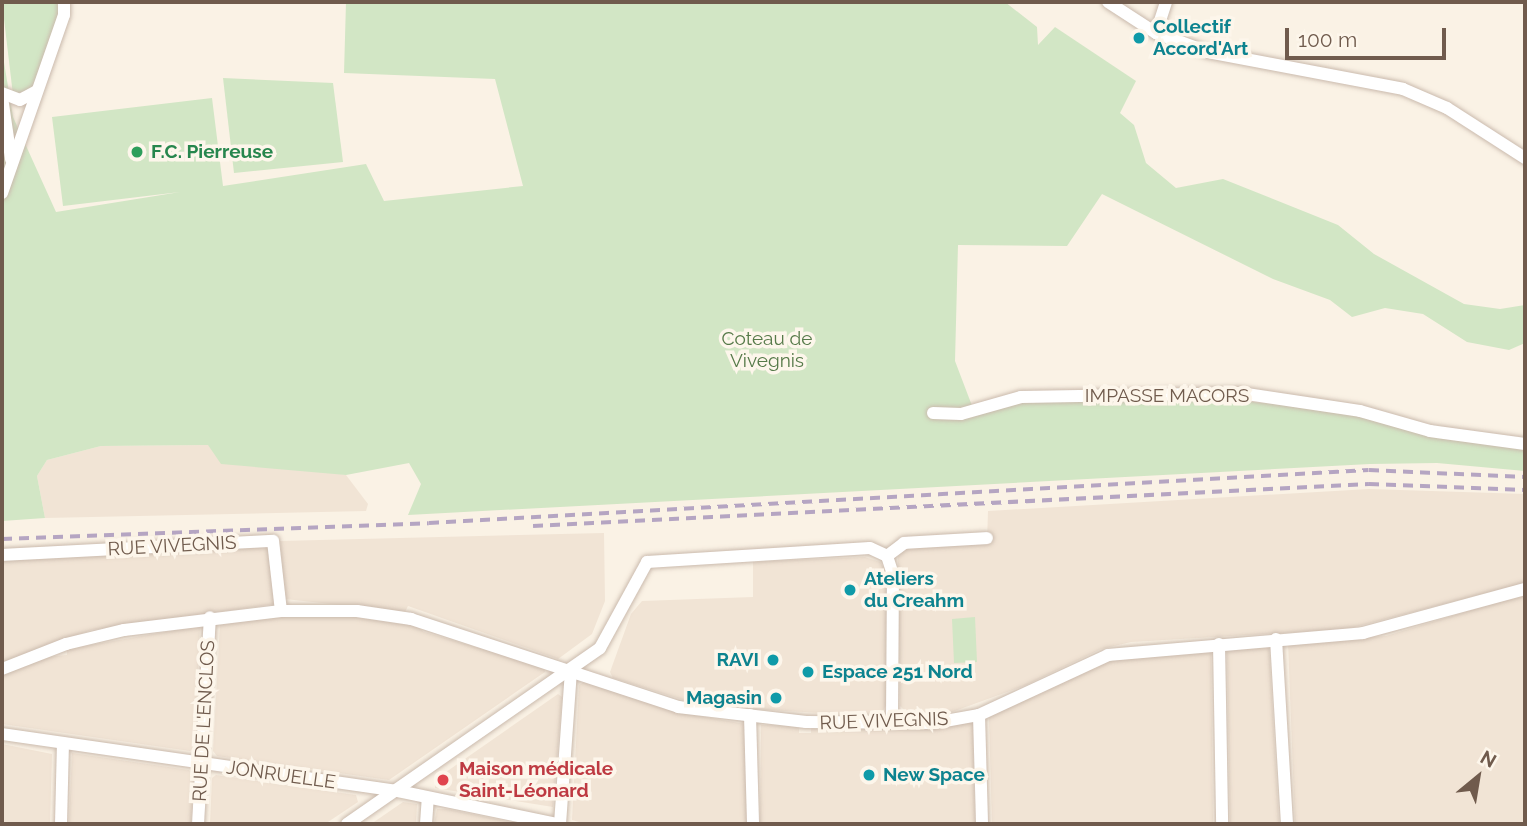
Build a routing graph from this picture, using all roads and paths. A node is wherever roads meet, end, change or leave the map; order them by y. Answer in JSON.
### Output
{"nodes":[{"id":1,"x":64,"y":2,"type":"edge"},
{"id":2,"x":1108,"y":2,"type":"edge"},
{"id":3,"x":1166,"y":2,"type":"edge"},
{"id":4,"x":1156,"y":33,"type":"junction"},
{"id":5,"x":37,"y":91,"type":"junction"},
{"id":6,"x":2,"y":95,"type":"edge"},
{"id":7,"x":1525,"y":158,"type":"edge"},
{"id":8,"x":12,"y":163,"type":"junction"},
{"id":9,"x":2,"y":173,"type":"edge"},
{"id":10,"x":2,"y":193,"type":"edge"},
{"id":11,"x":933,"y":413,"type":"dead end"},
{"id":12,"x":1525,"y":444,"type":"edge"},
{"id":13,"x":987,"y":538,"type":"dead end"},
{"id":14,"x":2,"y":555,"type":"edge"},
{"id":15,"x":887,"y":556,"type":"junction"},
{"id":16,"x":1525,"y":589,"type":"edge"},
{"id":17,"x":281,"y":611,"type":"junction"},
{"id":18,"x":210,"y":617,"type":"junction"},
{"id":19,"x":1276,"y":639,"type":"junction"},
{"id":20,"x":1219,"y":644,"type":"junction"},
{"id":21,"x":2,"y":669,"type":"edge"},
{"id":22,"x":570,"y":670,"type":"junction"},
{"id":23,"x":750,"y":715,"type":"junction"},
{"id":24,"x":979,"y":715,"type":"junction"},
{"id":25,"x":892,"y":723,"type":"junction"},
{"id":26,"x":2,"y":734,"type":"edge"},
{"id":27,"x":63,"y":743,"type":"junction"},
{"id":28,"x":201,"y":764,"type":"junction"},
{"id":29,"x":398,"y":792,"type":"junction"},
{"id":30,"x":428,"y":798,"type":"junction"},
{"id":31,"x":61,"y":824,"type":"edge"},
{"id":32,"x":198,"y":824,"type":"edge"},
{"id":33,"x":347,"y":824,"type":"edge"},
{"id":34,"x":426,"y":824,"type":"edge"},
{"id":35,"x":559,"y":824,"type":"edge"},
{"id":36,"x":753,"y":824,"type":"edge"},
{"id":37,"x":982,"y":824,"type":"edge"},
{"id":38,"x":1222,"y":824,"type":"edge"},
{"id":39,"x":1287,"y":824,"type":"edge"}],
"edges":[{"from":1,"to":5,"type":"street"},
{"from":2,"to":4,"type":"street"},
{"from":3,"to":4,"type":"street"},
{"from":4,"to":7,"type":"street"},
{"from":5,"to":6,"type":"street"},
{"from":5,"to":8,"type":"street"},
{"from":6,"to":8,"type":"street"},
{"from":8,"to":9,"type":"street"},
{"from":8,"to":10,"type":"street"},
{"from":11,"to":12,"type":"street","name":"IMPASSE MACORS"},
{"from":13,"to":15,"type":"street"},
{"from":14,"to":17,"type":"street","name":"RUE VIVEGNIS"},
{"from":15,"to":22,"type":"street"},
{"from":15,"to":25,"type":"street"},
{"from":16,"to":19,"type":"street","name":"RUE VIVEGNIS"},
{"from":17,"to":18,"type":"street","name":"RUE VIVEGNIS"},
{"from":17,"to":22,"type":"street","name":"RUE VIVEGNIS"},
{"from":18,"to":21,"type":"street","name":"RUE VIVEGNIS"},
{"from":18,"to":28,"type":"street","name":"RUE DE L'ENCLOS"},
{"from":19,"to":20,"type":"street","name":"RUE VIVEGNIS"},
{"from":19,"to":39,"type":"street"},
{"from":20,"to":24,"type":"street","name":"RUE VIVEGNIS"},
{"from":20,"to":38,"type":"street"},
{"from":22,"to":23,"type":"street","name":"RUE VIVEGNIS"},
{"from":22,"to":29,"type":"street"},
{"from":22,"to":35,"type":"street"},
{"from":23,"to":25,"type":"street","name":"RUE VIVEGNIS"},
{"from":23,"to":36,"type":"street"},
{"from":24,"to":25,"type":"street","name":"RUE VIVEGNIS"},
{"from":24,"to":37,"type":"street"},
{"from":26,"to":27,"type":"street","name":"JONRUELLE"},
{"from":27,"to":28,"type":"street","name":"JONRUELLE"},
{"from":27,"to":31,"type":"street"},
{"from":28,"to":29,"type":"street","name":"JONRUELLE"},
{"from":28,"to":32,"type":"street","name":"RUE DE L'ENCLOS"},
{"from":29,"to":30,"type":"street","name":"JONRUELLE"},
{"from":29,"to":33,"type":"street"},
{"from":30,"to":34,"type":"street"},
{"from":30,"to":35,"type":"street","name":"JONRUELLE"}]}
